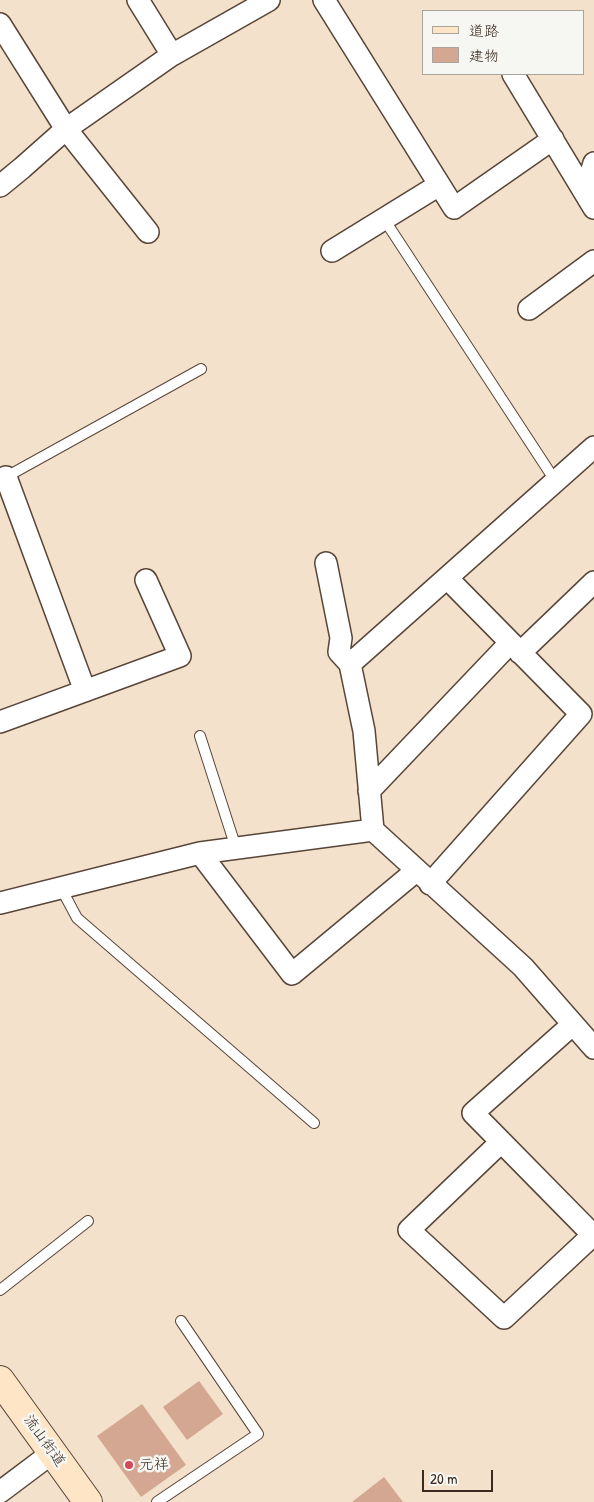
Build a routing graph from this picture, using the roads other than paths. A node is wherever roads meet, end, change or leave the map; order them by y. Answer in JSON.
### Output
{"nodes":[{"id":1,"x":138,"y":0,"type":"edge"},
{"id":2,"x":269,"y":0,"type":"edge"},
{"id":3,"x":324,"y":0,"type":"edge"},
{"id":4,"x":0,"y":24,"type":"edge"},
{"id":5,"x":172,"y":55,"type":"junction"},
{"id":6,"x":514,"y":75,"type":"edge"},
{"id":7,"x":66,"y":129,"type":"junction"},
{"id":8,"x":553,"y":139,"type":"junction"},
{"id":9,"x":594,"y":163,"type":"edge"},
{"id":10,"x":439,"y":185,"type":"junction"},
{"id":11,"x":0,"y":186,"type":"edge"},
{"id":12,"x":590,"y":200,"type":"edge"},
{"id":13,"x":384,"y":218,"type":"junction"},
{"id":14,"x":148,"y":232,"type":"dead end"},
{"id":15,"x":332,"y":251,"type":"dead end"},
{"id":16,"x":594,"y":261,"type":"edge"},
{"id":17,"x":529,"y":309,"type":"dead end"},
{"id":18,"x":201,"y":369,"type":"dead end"},
{"id":19,"x":592,"y":454,"type":"edge"},
{"id":20,"x":3,"y":478,"type":"edge"},
{"id":21,"x":556,"y":482,"type":"junction"},
{"id":22,"x":326,"y":563,"type":"dead end"},
{"id":23,"x":447,"y":578,"type":"junction"},
{"id":24,"x":146,"y":580,"type":"dead end"},
{"id":25,"x":594,"y":582,"type":"edge"},
{"id":26,"x":515,"y":648,"type":"junction"},
{"id":27,"x":350,"y":664,"type":"junction"},
{"id":28,"x":85,"y":690,"type":"junction"},
{"id":29,"x":0,"y":722,"type":"edge"},
{"id":30,"x":200,"y":736,"type":"dead end"},
{"id":31,"x":369,"y":791,"type":"junction"},
{"id":32,"x":373,"y":830,"type":"junction"},
{"id":33,"x":236,"y":848,"type":"junction"},
{"id":34,"x":200,"y":853,"type":"junction"},
{"id":35,"x":423,"y":877,"type":"junction"},
{"id":36,"x":61,"y":888,"type":"junction"},
{"id":37,"x":0,"y":903,"type":"edge"},
{"id":38,"x":572,"y":1025,"type":"junction"},
{"id":39,"x":594,"y":1048,"type":"edge"},
{"id":40,"x":314,"y":1123,"type":"dead end"},
{"id":41,"x":501,"y":1142,"type":"junction"},
{"id":42,"x":88,"y":1222,"type":"dead end"},
{"id":43,"x":0,"y":1290,"type":"edge"},
{"id":44,"x":181,"y":1321,"type":"dead end"},
{"id":45,"x":0,"y":1380,"type":"edge"},
{"id":46,"x":52,"y":1453,"type":"junction"},
{"id":47,"x":0,"y":1492,"type":"edge"},
{"id":48,"x":88,"y":1502,"type":"edge"},
{"id":49,"x":157,"y":1502,"type":"edge"}],
"edges":[{"from":1,"to":5,"type":"street"},
{"from":2,"to":5,"type":"street"},
{"from":3,"to":10,"type":"street"},
{"from":4,"to":7,"type":"street"},
{"from":5,"to":7,"type":"street"},
{"from":6,"to":8,"type":"street"},
{"from":7,"to":11,"type":"street"},
{"from":7,"to":14,"type":"street"},
{"from":8,"to":10,"type":"street"},
{"from":8,"to":12,"type":"street"},
{"from":9,"to":12,"type":"street"},
{"from":10,"to":13,"type":"street"},
{"from":13,"to":15,"type":"street"},
{"from":13,"to":21,"type":"lane"},
{"from":16,"to":17,"type":"street"},
{"from":18,"to":20,"type":"lane"},
{"from":19,"to":21,"type":"street"},
{"from":20,"to":28,"type":"street"},
{"from":21,"to":23,"type":"street"},
{"from":22,"to":27,"type":"street"},
{"from":23,"to":26,"type":"street"},
{"from":23,"to":27,"type":"street"},
{"from":24,"to":28,"type":"street"},
{"from":25,"to":26,"type":"street"},
{"from":26,"to":31,"type":"street"},
{"from":26,"to":35,"type":"street"},
{"from":27,"to":31,"type":"street"},
{"from":28,"to":29,"type":"street"},
{"from":30,"to":33,"type":"lane"},
{"from":31,"to":32,"type":"street"},
{"from":32,"to":33,"type":"street"},
{"from":32,"to":35,"type":"street"},
{"from":33,"to":34,"type":"street"},
{"from":34,"to":35,"type":"street"},
{"from":34,"to":36,"type":"street"},
{"from":35,"to":38,"type":"street"},
{"from":36,"to":37,"type":"street"},
{"from":36,"to":40,"type":"lane"},
{"from":38,"to":39,"type":"street"},
{"from":38,"to":41,"type":"street"},
{"from":41,"to":41,"type":"street"},
{"from":42,"to":43,"type":"lane"},
{"from":44,"to":49,"type":"lane"},
{"from":45,"to":46,"type":"street","name":"流山街道"},
{"from":46,"to":47,"type":"street"},
{"from":46,"to":48,"type":"street","name":"流山街道"}]}
